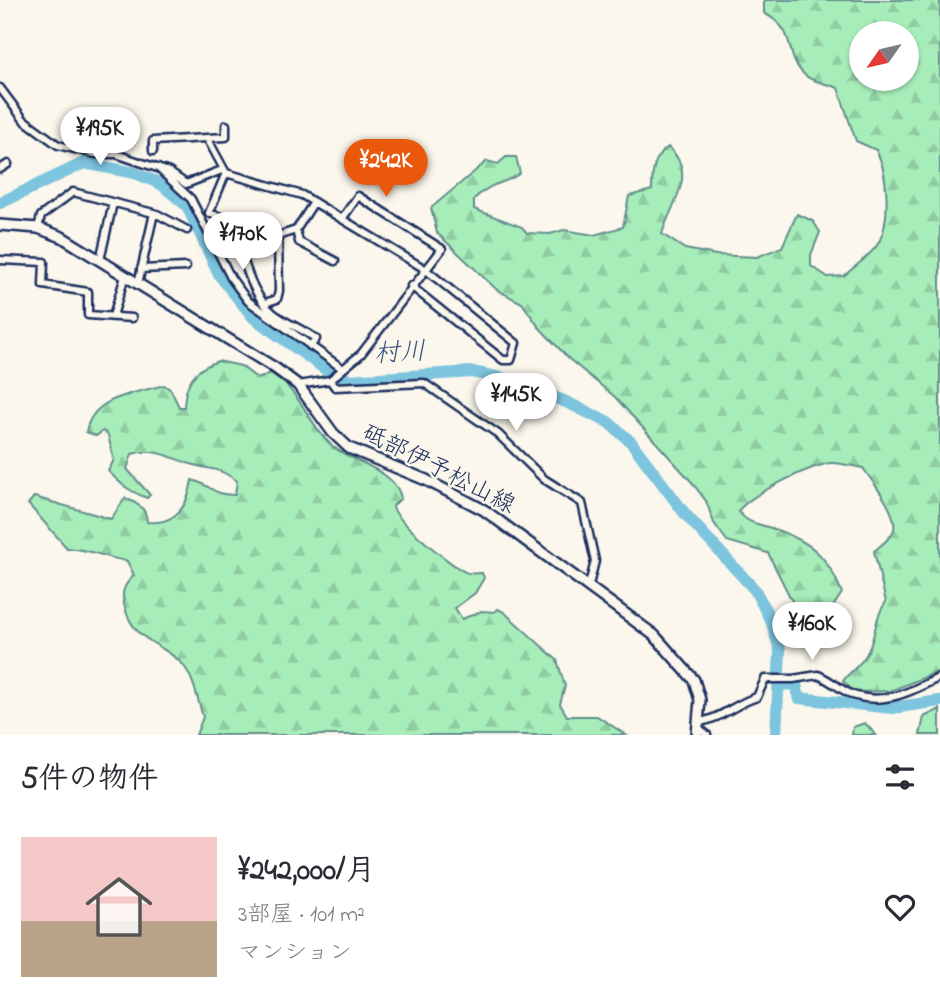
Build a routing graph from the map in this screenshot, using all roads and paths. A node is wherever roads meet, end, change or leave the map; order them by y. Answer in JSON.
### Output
{"nodes":[{"id":1,"x":0,"y":88,"type":"edge"},
{"id":2,"x":226,"y":125,"type":"dead end"},
{"id":3,"x":207,"y":138,"type":"junction"},
{"id":4,"x":153,"y":151,"type":"dead end"},
{"id":5,"x":158,"y":168,"type":"junction"},
{"id":6,"x":224,"y":171,"type":"junction"},
{"id":7,"x":314,"y":202,"type":"junction"},
{"id":8,"x":113,"y":203,"type":"junction"},
{"id":9,"x":154,"y":213,"type":"junction"},
{"id":10,"x":342,"y":219,"type":"junction"},
{"id":11,"x":0,"y":225,"type":"edge"},
{"id":12,"x":38,"y":228,"type":"junction"},
{"id":13,"x":187,"y":230,"type":"dead end"},
{"id":14,"x":296,"y":230,"type":"junction"},
{"id":15,"x":278,"y":236,"type":"junction"},
{"id":16,"x":240,"y":249,"type":"dead end"},
{"id":17,"x":0,"y":260,"type":"edge"},
{"id":18,"x":100,"y":260,"type":"junction"},
{"id":19,"x":335,"y":261,"type":"dead end"},
{"id":20,"x":186,"y":267,"type":"dead end"},
{"id":21,"x":141,"y":269,"type":"junction"},
{"id":22,"x":425,"y":269,"type":"junction"},
{"id":23,"x":125,"y":276,"type":"junction"},
{"id":24,"x":138,"y":284,"type":"junction"},
{"id":25,"x":411,"y":286,"type":"junction"},
{"id":26,"x":265,"y":303,"type":"junction"},
{"id":27,"x":113,"y":316,"type":"junction"},
{"id":28,"x":132,"y":318,"type":"dead end"},
{"id":29,"x":310,"y":346,"type":"junction"},
{"id":30,"x":342,"y":370,"type":"junction"},
{"id":31,"x":330,"y":380,"type":"junction"},
{"id":32,"x":298,"y":385,"type":"junction"},
{"id":33,"x":589,"y":585,"type":"junction"},
{"id":34,"x":940,"y":677,"type":"edge"},
{"id":35,"x":699,"y":729,"type":"edge"},
{"id":36,"x":708,"y":735,"type":"edge"}],
"edges":[{"from":1,"to":5,"type":"street"},
{"from":2,"to":3,"type":"street"},
{"from":3,"to":4,"type":"street"},
{"from":3,"to":6,"type":"street"},
{"from":5,"to":6,"type":"street"},
{"from":5,"to":29,"type":"street"},
{"from":6,"to":7,"type":"street"},
{"from":6,"to":15,"type":"street"},
{"from":7,"to":10,"type":"street"},
{"from":7,"to":14,"type":"street"},
{"from":8,"to":9,"type":"street"},
{"from":8,"to":12,"type":"street"},
{"from":8,"to":18,"type":"street"},
{"from":9,"to":13,"type":"street"},
{"from":9,"to":21,"type":"street"},
{"from":10,"to":22,"type":"street"},
{"from":10,"to":22,"type":"street"},
{"from":11,"to":12,"type":"main road","name":"砥部伊予松山線"},
{"from":12,"to":18,"type":"main road","name":"砥部伊予松山線"},
{"from":14,"to":15,"type":"street"},
{"from":14,"to":19,"type":"street"},
{"from":15,"to":26,"type":"street"},
{"from":16,"to":26,"type":"street"},
{"from":17,"to":27,"type":"street"},
{"from":18,"to":23,"type":"main road","name":"砥部伊予松山線"},
{"from":20,"to":21,"type":"street"},
{"from":21,"to":24,"type":"street"},
{"from":22,"to":25,"type":"street"},
{"from":22,"to":25,"type":"street"},
{"from":23,"to":24,"type":"main road","name":"砥部伊予松山線"},
{"from":23,"to":27,"type":"street"},
{"from":24,"to":32,"type":"main road","name":"砥部伊予松山線"},
{"from":25,"to":30,"type":"street"},
{"from":26,"to":29,"type":"street"},
{"from":27,"to":28,"type":"street"},
{"from":29,"to":30,"type":"street"},
{"from":30,"to":31,"type":"street"},
{"from":31,"to":32,"type":"street"},
{"from":31,"to":33,"type":"street"},
{"from":32,"to":33,"type":"main road","name":"砥部伊予松山線"},
{"from":33,"to":35,"type":"main road","name":"砥部伊予松山線"},
{"from":34,"to":35,"type":"street"},
{"from":35,"to":36,"type":"street"}]}
